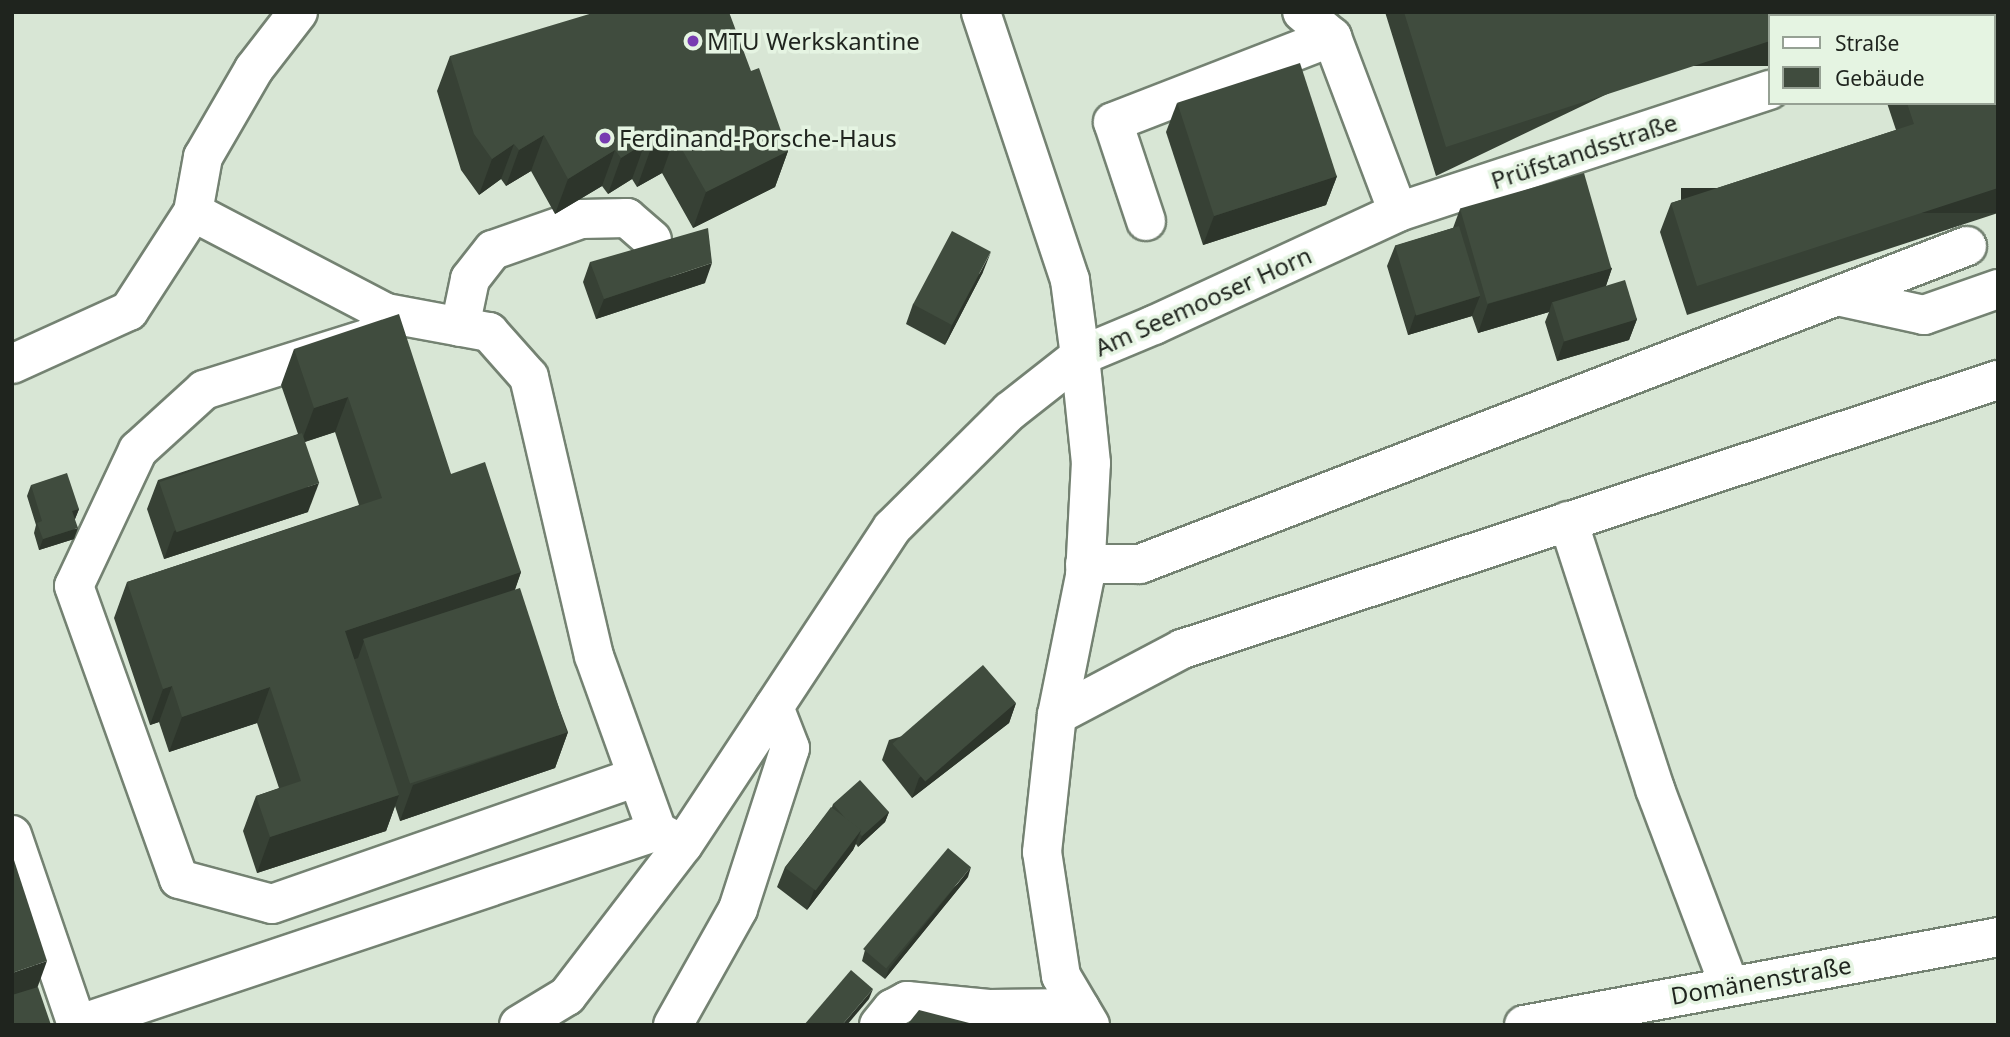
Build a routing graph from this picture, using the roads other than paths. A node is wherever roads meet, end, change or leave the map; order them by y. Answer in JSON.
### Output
{"nodes":[{"id":1,"x":298,"y":12,"type":"edge"},
{"id":2,"x":981,"y":12,"type":"edge"},
{"id":3,"x":1302,"y":12,"type":"edge"},
{"id":4,"x":1332,"y":37,"type":"junction"},
{"id":5,"x":1769,"y":90,"type":"edge"},
{"id":6,"x":193,"y":212,"type":"junction"},
{"id":7,"x":1398,"y":212,"type":"junction"},
{"id":8,"x":1146,"y":221,"type":"dead end"},
{"id":9,"x":652,"y":240,"type":"dead end"},
{"id":10,"x":1967,"y":246,"type":"dead end"},
{"id":11,"x":1998,"y":289,"type":"edge"},
{"id":12,"x":1837,"y":296,"type":"junction"},
{"id":13,"x":386,"y":313,"type":"junction"},
{"id":14,"x":460,"y":327,"type":"junction"},
{"id":15,"x":1080,"y":356,"type":"junction"},
{"id":16,"x":12,"y":364,"type":"edge"},
{"id":17,"x":1998,"y":380,"type":"edge"},
{"id":18,"x":1568,"y":521,"type":"junction"},
{"id":19,"x":1085,"y":564,"type":"junction"},
{"id":20,"x":774,"y":707,"type":"junction"},
{"id":21,"x":1057,"y":715,"type":"junction"},
{"id":22,"x":637,"y":777,"type":"junction"},
{"id":23,"x":12,"y":835,"type":"edge"},
{"id":24,"x":670,"y":838,"type":"junction"},
{"id":25,"x":1998,"y":937,"type":"edge"},
{"id":26,"x":1729,"y":985,"type":"junction"},
{"id":27,"x":1085,"y":1016,"type":"edge"},
{"id":28,"x":519,"y":1025,"type":"edge"},
{"id":29,"x":673,"y":1025,"type":"edge"},
{"id":30,"x":879,"y":1025,"type":"edge"},
{"id":31,"x":1524,"y":1025,"type":"edge"}],
"edges":[{"from":1,"to":6,"type":"street"},
{"from":2,"to":15,"type":"street"},
{"from":3,"to":4,"type":"street"},
{"from":4,"to":7,"type":"street"},
{"from":4,"to":8,"type":"street"},
{"from":5,"to":7,"type":"street","name":"Prüfstandsstraße"},
{"from":6,"to":13,"type":"street"},
{"from":6,"to":16,"type":"street"},
{"from":7,"to":15,"type":"street","name":"Am Seemooser Horn"},
{"from":9,"to":14,"type":"street"},
{"from":10,"to":12,"type":"street"},
{"from":11,"to":12,"type":"street"},
{"from":12,"to":19,"type":"street"},
{"from":13,"to":14,"type":"street"},
{"from":13,"to":22,"type":"street"},
{"from":14,"to":22,"type":"street"},
{"from":15,"to":19,"type":"street","name":"Am Seemooser Horn"},
{"from":15,"to":20,"type":"street"},
{"from":17,"to":18,"type":"street"},
{"from":18,"to":21,"type":"street"},
{"from":18,"to":26,"type":"street"},
{"from":19,"to":21,"type":"street","name":"Am Seemooser Horn"},
{"from":20,"to":24,"type":"street"},
{"from":20,"to":29,"type":"street"},
{"from":21,"to":27,"type":"street","name":"Am Seemooser Horn"},
{"from":22,"to":24,"type":"street"},
{"from":23,"to":24,"type":"street"},
{"from":24,"to":28,"type":"street"},
{"from":25,"to":26,"type":"street","name":"Domänenstraße"},
{"from":26,"to":31,"type":"street","name":"Domänenstraße"},
{"from":27,"to":30,"type":"street"}]}
